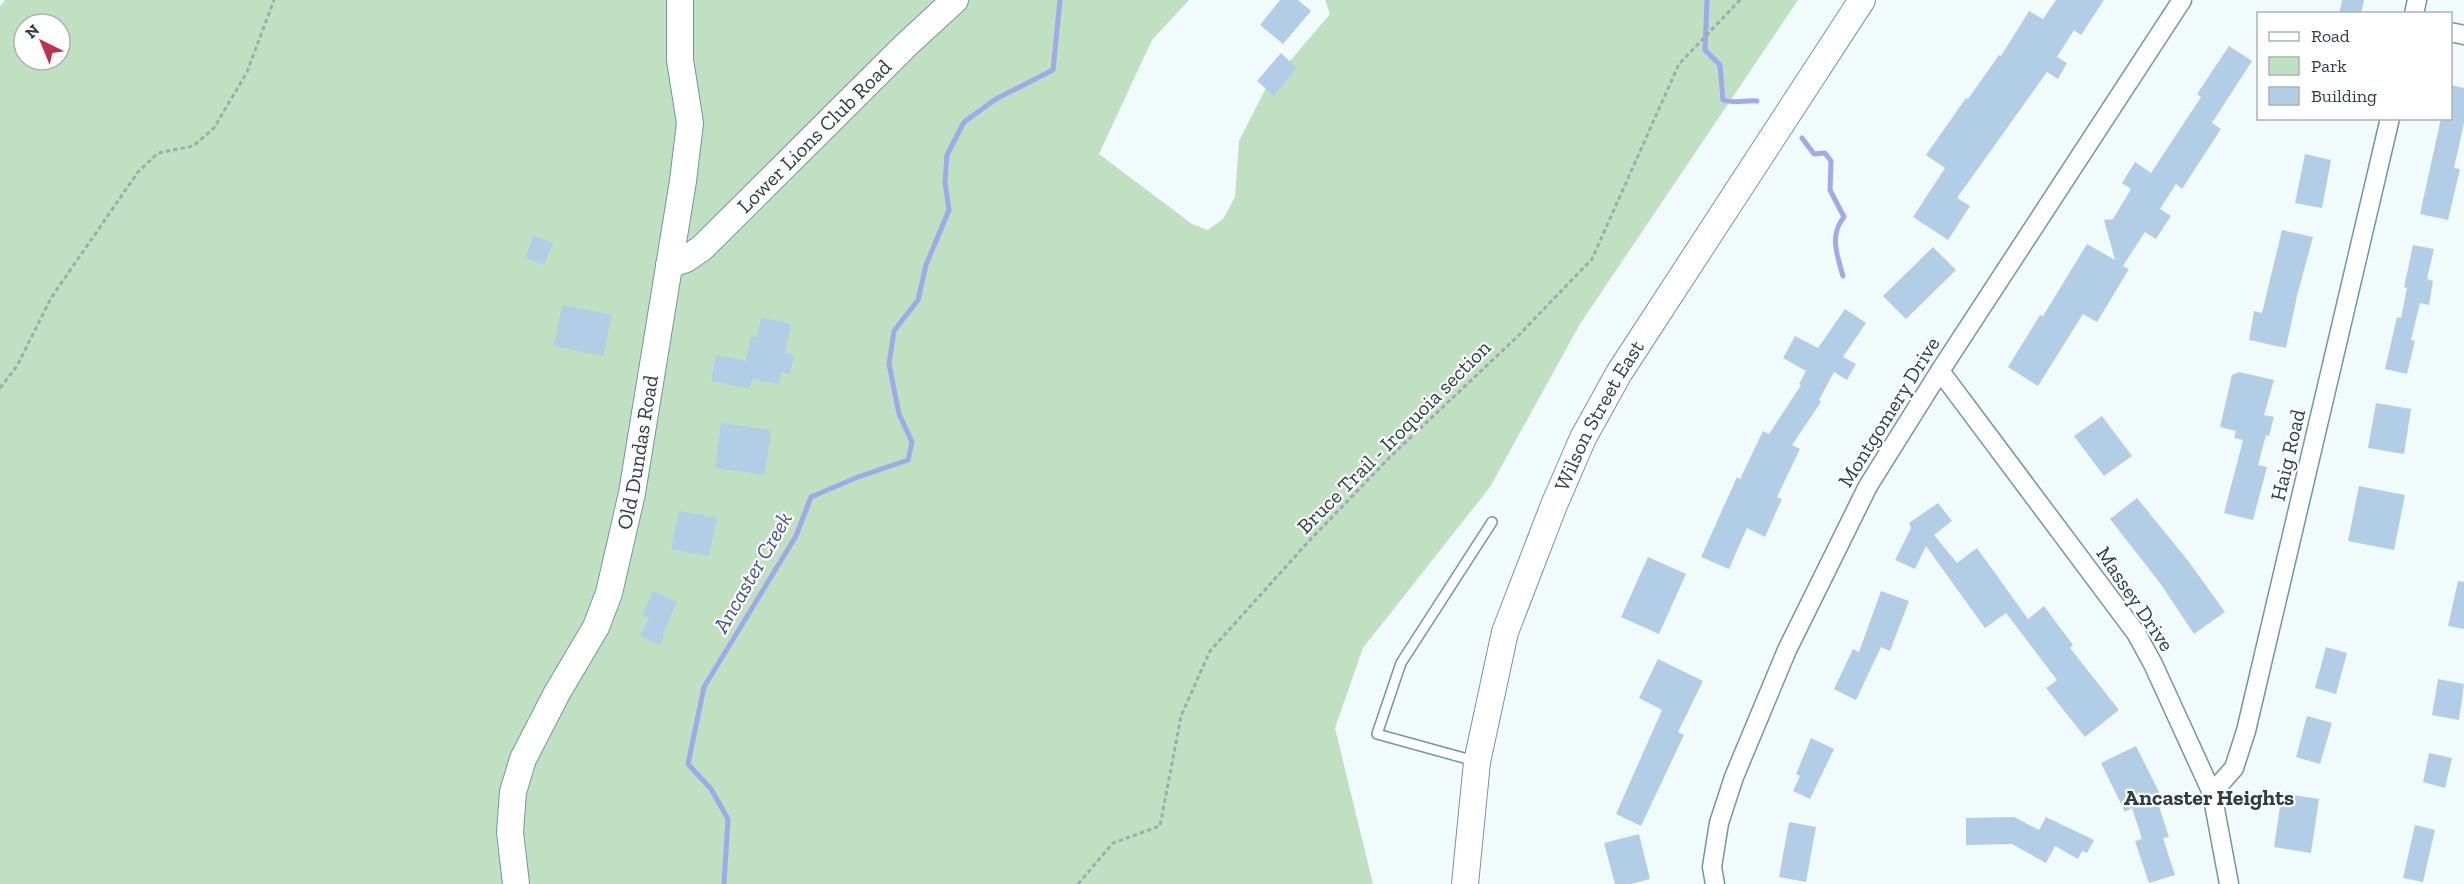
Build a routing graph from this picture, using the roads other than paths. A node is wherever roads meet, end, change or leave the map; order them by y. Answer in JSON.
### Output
{"nodes":[{"id":1,"x":680,"y":0,"type":"edge"},
{"id":2,"x":955,"y":0,"type":"edge"},
{"id":3,"x":1862,"y":0,"type":"edge"},
{"id":4,"x":2182,"y":0,"type":"edge"},
{"id":5,"x":2390,"y":120,"type":"edge"},
{"id":6,"x":669,"y":266,"type":"junction"},
{"id":7,"x":1940,"y":371,"type":"junction"},
{"id":8,"x":1492,"y":522,"type":"dead end"},
{"id":9,"x":1477,"y":762,"type":"junction"},
{"id":10,"x":2212,"y":793,"type":"junction"},
{"id":11,"x":516,"y":884,"type":"edge"},
{"id":12,"x":1465,"y":884,"type":"edge"},
{"id":13,"x":1715,"y":884,"type":"edge"},
{"id":14,"x":2229,"y":884,"type":"edge"}],
"edges":[{"from":1,"to":6,"type":"street","name":"Old Dundas Road"},
{"from":2,"to":6,"type":"street","name":"Lower Lions Club Road"},
{"from":3,"to":9,"type":"street","name":"Wilson Street East"},
{"from":4,"to":7,"type":"street","name":"Montgomery Drive"},
{"from":5,"to":10,"type":"street","name":"Haig Road"},
{"from":6,"to":11,"type":"street","name":"Old Dundas Road"},
{"from":7,"to":10,"type":"street","name":"Massey Drive"},
{"from":7,"to":13,"type":"street","name":"Montgomery Drive"},
{"from":8,"to":9,"type":"lane"},
{"from":9,"to":12,"type":"street","name":"Wilson Street East"},
{"from":10,"to":14,"type":"street","name":"Massey Drive"}]}
